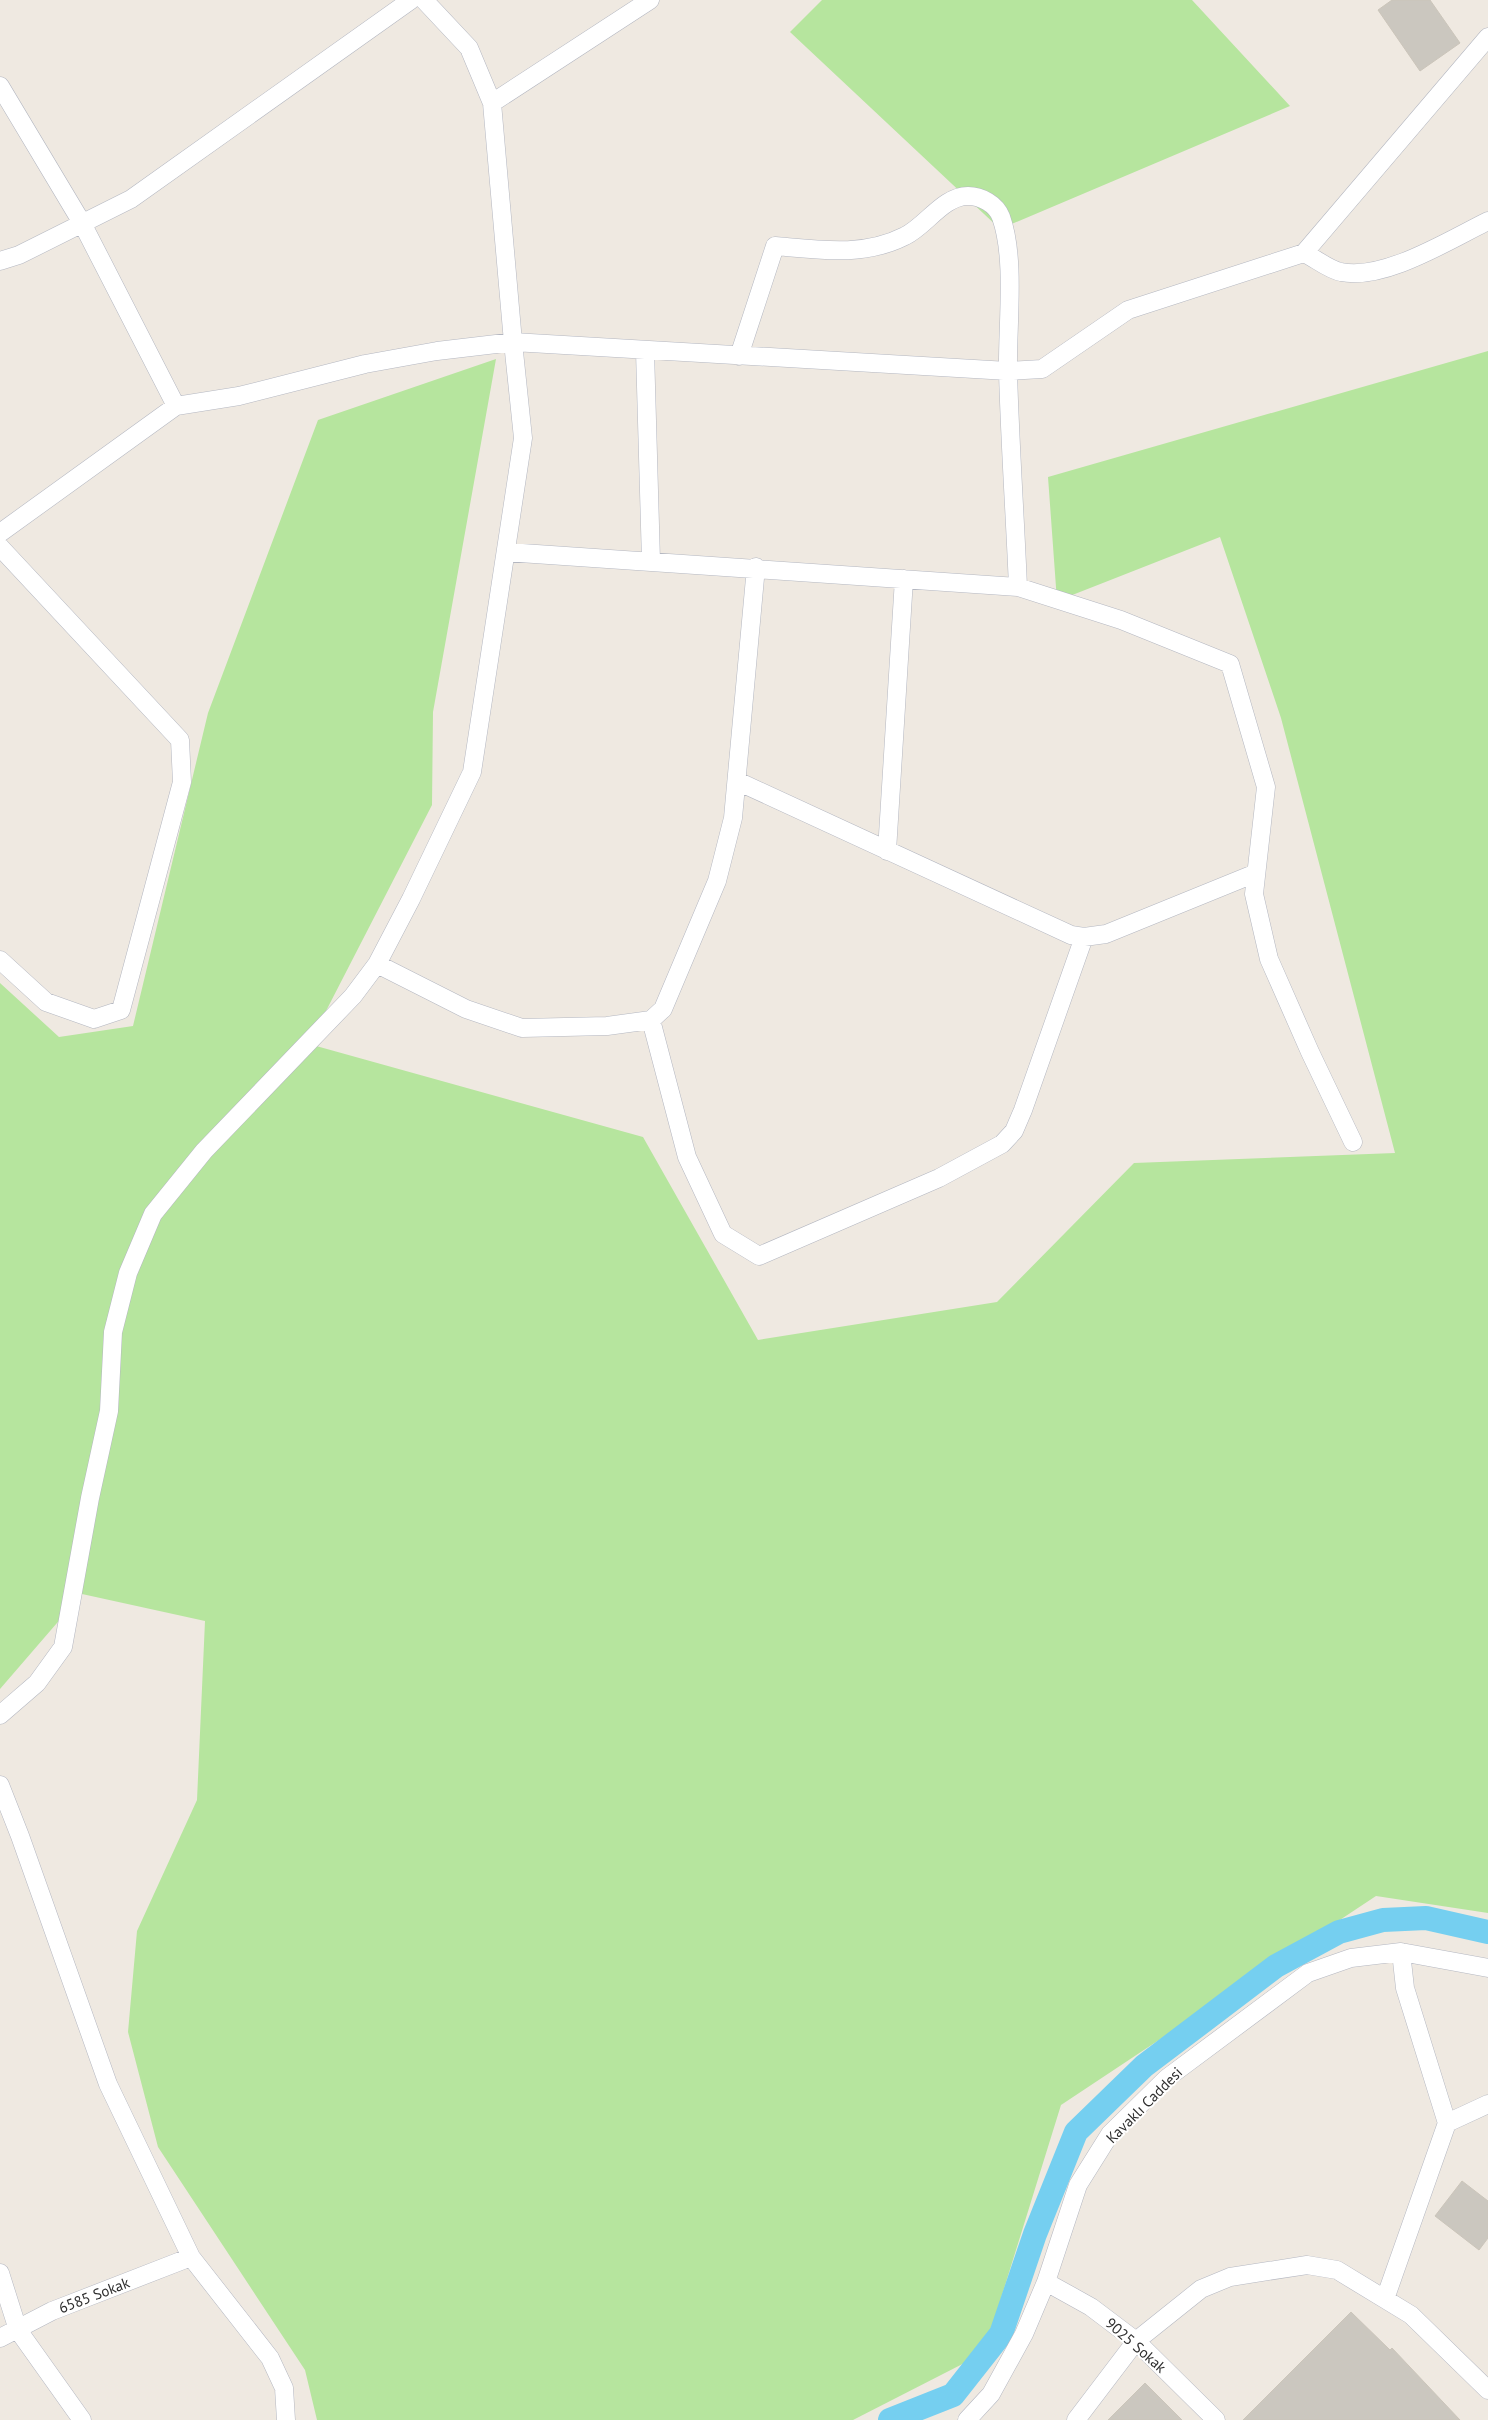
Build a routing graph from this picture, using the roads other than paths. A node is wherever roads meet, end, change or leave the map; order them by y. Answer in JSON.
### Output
{"nodes":[{"id":1,"x":411,"y":0,"type":"edge"},
{"id":2,"x":424,"y":0,"type":"edge"},
{"id":3,"x":650,"y":0,"type":"edge"},
{"id":4,"x":1488,"y":37,"type":"edge"},
{"id":5,"x":0,"y":86,"type":"edge"},
{"id":6,"x":492,"y":102,"type":"junction"},
{"id":7,"x":1488,"y":221,"type":"edge"},
{"id":8,"x":82,"y":223,"type":"junction"},
{"id":9,"x":1304,"y":253,"type":"junction"},
{"id":10,"x":0,"y":261,"type":"edge"},
{"id":11,"x":513,"y":342,"type":"junction"},
{"id":12,"x":645,"y":351,"type":"junction"},
{"id":13,"x":739,"y":356,"type":"junction"},
{"id":14,"x":1008,"y":371,"type":"junction"},
{"id":15,"x":176,"y":406,"type":"junction"},
{"id":16,"x":0,"y":532,"type":"edge"},
{"id":17,"x":0,"y":547,"type":"edge"},
{"id":18,"x":506,"y":552,"type":"junction"},
{"id":19,"x":651,"y":561,"type":"junction"},
{"id":20,"x":756,"y":567,"type":"junction"},
{"id":21,"x":904,"y":578,"type":"junction"},
{"id":22,"x":1018,"y":587,"type":"junction"},
{"id":23,"x":736,"y":781,"type":"junction"},
{"id":24,"x":887,"y":851,"type":"junction"},
{"id":25,"x":1256,"y":873,"type":"junction"},
{"id":26,"x":1084,"y":937,"type":"junction"},
{"id":27,"x":0,"y":960,"type":"edge"},
{"id":28,"x":377,"y":964,"type":"junction"},
{"id":29,"x":651,"y":1020,"type":"junction"},
{"id":30,"x":1354,"y":1142,"type":"dead end"},
{"id":31,"x":0,"y":1715,"type":"edge"},
{"id":32,"x":0,"y":1785,"type":"edge"},
{"id":33,"x":1401,"y":1952,"type":"junction"},
{"id":34,"x":1488,"y":1968,"type":"edge"},
{"id":35,"x":1488,"y":2104,"type":"edge"},
{"id":36,"x":1447,"y":2123,"type":"junction"},
{"id":37,"x":191,"y":2257,"type":"junction"},
{"id":38,"x":0,"y":2273,"type":"edge"},
{"id":39,"x":1046,"y":2282,"type":"junction"},
{"id":40,"x":1385,"y":2299,"type":"junction"},
{"id":41,"x":18,"y":2330,"type":"junction"},
{"id":42,"x":0,"y":2338,"type":"edge"},
{"id":43,"x":1136,"y":2341,"type":"junction"},
{"id":44,"x":1488,"y":2390,"type":"edge"},
{"id":45,"x":82,"y":2420,"type":"edge"},
{"id":46,"x":286,"y":2420,"type":"edge"},
{"id":47,"x":967,"y":2420,"type":"edge"},
{"id":48,"x":1076,"y":2420,"type":"edge"},
{"id":49,"x":1216,"y":2420,"type":"edge"}],
"edges":[{"from":1,"to":8,"type":"street"},
{"from":2,"to":6,"type":"street"},
{"from":3,"to":6,"type":"street"},
{"from":4,"to":9,"type":"street"},
{"from":5,"to":8,"type":"street"},
{"from":6,"to":11,"type":"street"},
{"from":7,"to":9,"type":"street"},
{"from":8,"to":10,"type":"street"},
{"from":8,"to":15,"type":"street"},
{"from":9,"to":14,"type":"street"},
{"from":11,"to":12,"type":"street"},
{"from":11,"to":15,"type":"street"},
{"from":11,"to":18,"type":"street"},
{"from":12,"to":13,"type":"street"},
{"from":12,"to":19,"type":"street"},
{"from":13,"to":14,"type":"street"},
{"from":13,"to":14,"type":"street"},
{"from":14,"to":22,"type":"street"},
{"from":15,"to":16,"type":"street"},
{"from":17,"to":27,"type":"street"},
{"from":18,"to":19,"type":"street"},
{"from":18,"to":28,"type":"street"},
{"from":19,"to":20,"type":"street"},
{"from":20,"to":21,"type":"street"},
{"from":20,"to":23,"type":"street"},
{"from":21,"to":22,"type":"street"},
{"from":21,"to":24,"type":"street"},
{"from":22,"to":25,"type":"street"},
{"from":23,"to":24,"type":"street"},
{"from":23,"to":29,"type":"street"},
{"from":24,"to":26,"type":"street"},
{"from":25,"to":26,"type":"street"},
{"from":25,"to":30,"type":"street"},
{"from":26,"to":29,"type":"street"},
{"from":28,"to":29,"type":"street"},
{"from":28,"to":31,"type":"street"},
{"from":32,"to":37,"type":"street"},
{"from":33,"to":34,"type":"street","name":"Kavaklı Caddesi"},
{"from":33,"to":36,"type":"street"},
{"from":33,"to":39,"type":"street","name":"Kavaklı Caddesi"},
{"from":35,"to":36,"type":"street"},
{"from":36,"to":40,"type":"street"},
{"from":37,"to":41,"type":"street","name":"6585 Sokak"},
{"from":37,"to":46,"type":"street"},
{"from":38,"to":41,"type":"street"},
{"from":39,"to":43,"type":"street","name":"9025 Sokak"},
{"from":39,"to":47,"type":"street","name":"Kavaklı Caddesi"},
{"from":40,"to":43,"type":"street"},
{"from":40,"to":44,"type":"street"},
{"from":41,"to":42,"type":"street","name":"6585 Sokak"},
{"from":41,"to":45,"type":"street"},
{"from":43,"to":48,"type":"street"},
{"from":43,"to":49,"type":"street","name":"9025 Sokak"}]}
